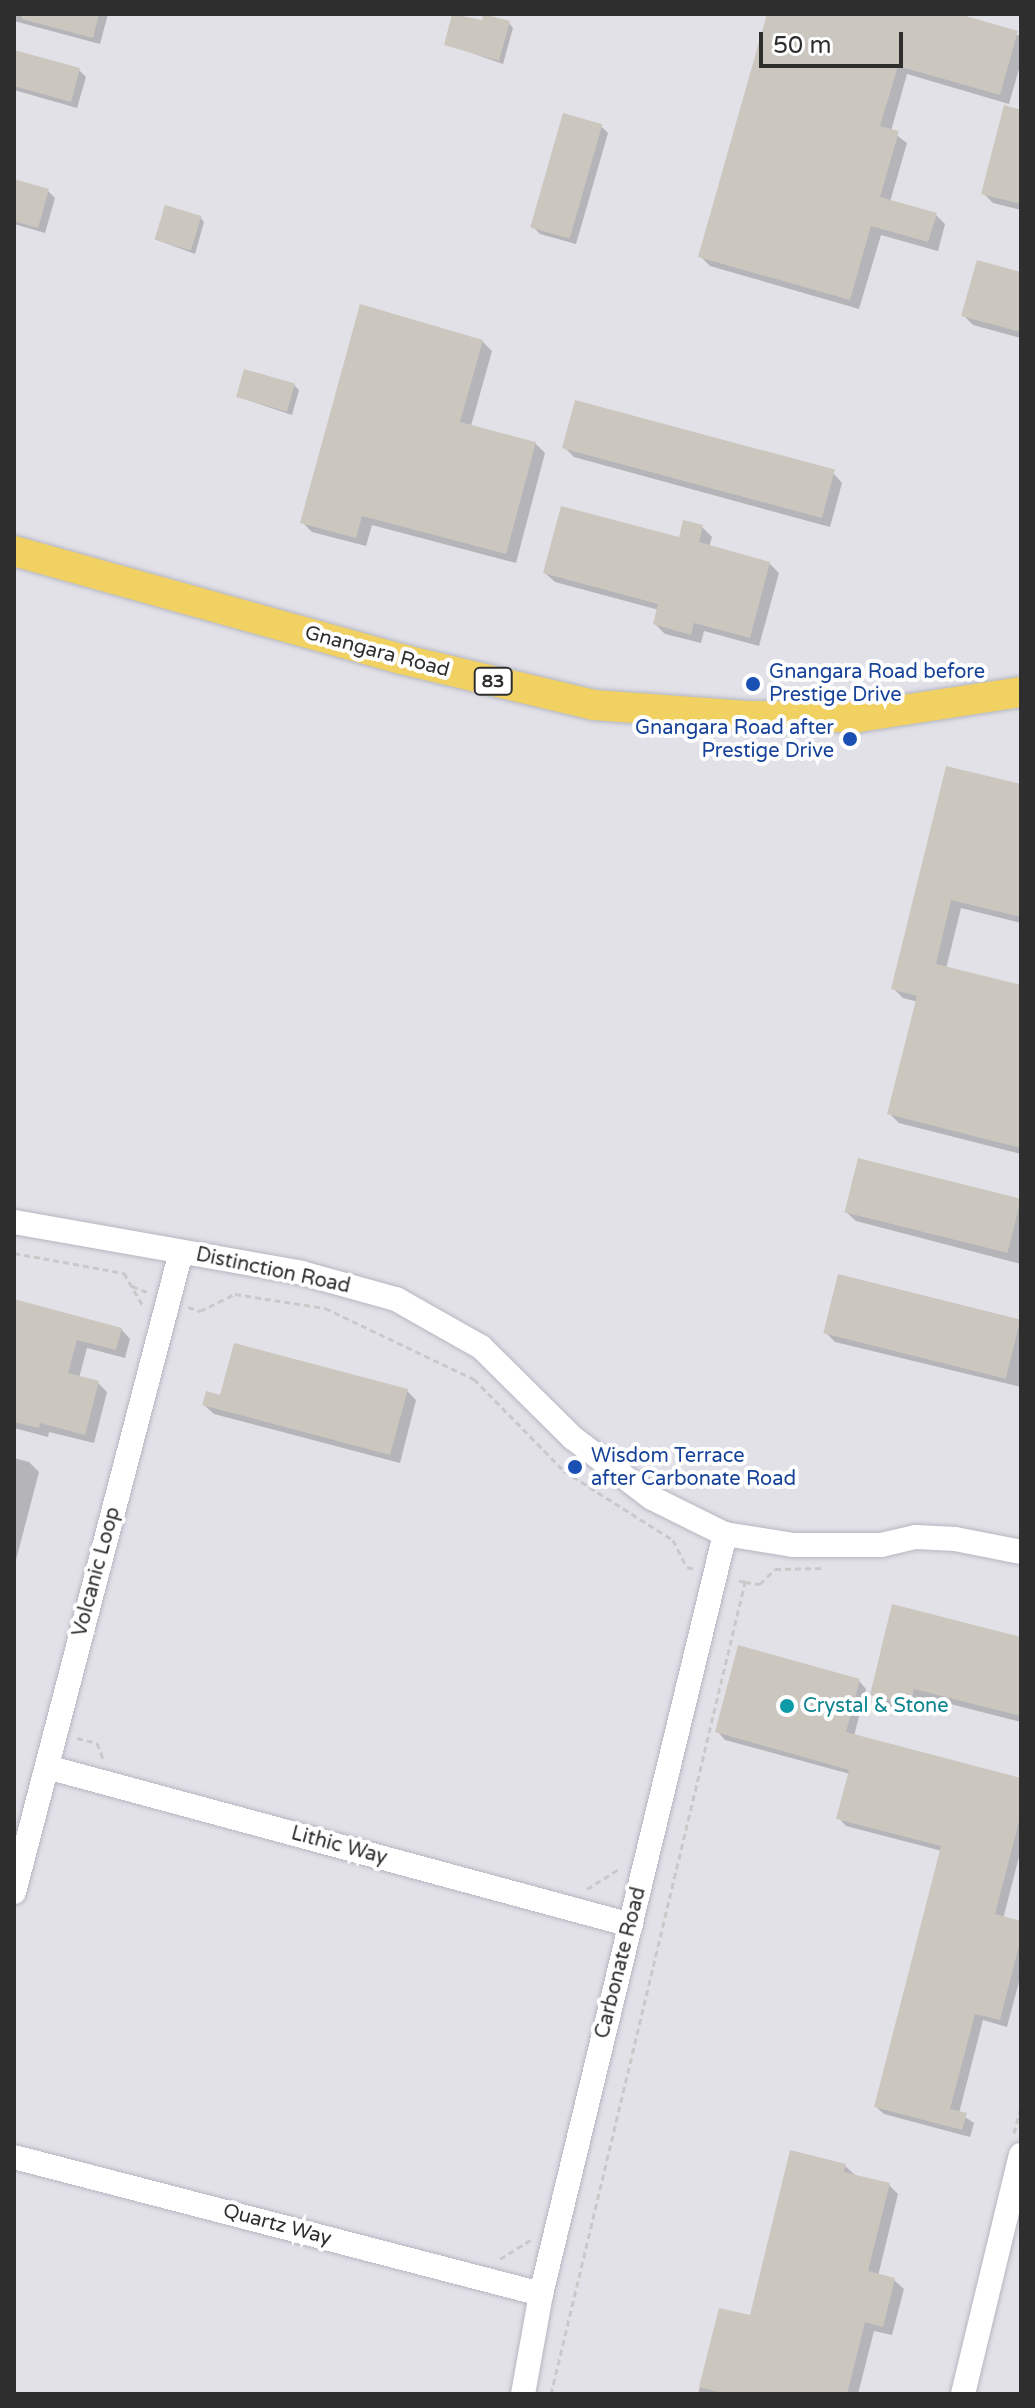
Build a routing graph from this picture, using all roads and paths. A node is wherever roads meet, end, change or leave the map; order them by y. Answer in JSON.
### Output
{"nodes":[{"id":1,"x":14,"y":551,"type":"edge"},
{"id":2,"x":1021,"y":677,"type":"edge"},
{"id":3,"x":1021,"y":692,"type":"edge"},
{"id":4,"x":985,"y":697,"type":"junction"},
{"id":5,"x":17,"y":1222,"type":"edge"},
{"id":6,"x":181,"y":1252,"type":"junction"},
{"id":7,"x":14,"y":1253,"type":"edge"},
{"id":8,"x":132,"y":1286,"type":"junction"},
{"id":9,"x":168,"y":1300,"type":"junction"},
{"id":10,"x":146,"y":1311,"type":"dead end"},
{"id":11,"x":725,"y":1534,"type":"junction"},
{"id":12,"x":1021,"y":1552,"type":"edge"},
{"id":13,"x":715,"y":1574,"type":"junction"},
{"id":14,"x":56,"y":1732,"type":"junction"},
{"id":15,"x":105,"y":1763,"type":"dead end"},
{"id":16,"x":47,"y":1767,"type":"junction"},
{"id":17,"x":647,"y":1858,"type":"junction"},
{"id":18,"x":587,"y":1889,"type":"dead end"},
{"id":19,"x":14,"y":1892,"type":"edge"},
{"id":20,"x":631,"y":1925,"type":"junction"},
{"id":21,"x":1021,"y":2155,"type":"edge"},
{"id":22,"x":14,"y":2157,"type":"edge"},
{"id":23,"x":553,"y":2245,"type":"junction"},
{"id":24,"x":585,"y":2253,"type":"junction"},
{"id":25,"x":495,"y":2262,"type":"dead end"},
{"id":26,"x":541,"y":2294,"type":"junction"},
{"id":27,"x":523,"y":2394,"type":"edge"},
{"id":28,"x":551,"y":2394,"type":"edge"},
{"id":29,"x":963,"y":2394,"type":"edge"}],
"edges":[{"from":1,"to":4,"type":"main road","name":"Gnangara Road","number":"83"},
{"from":2,"to":4,"type":"main road","name":"Gnangara Road","number":"83"},
{"from":3,"to":4,"type":"main road","name":"Gnangara Road","number":"83"},
{"from":5,"to":6,"type":"street","name":"Distinction Road"},
{"from":6,"to":9,"type":"street","name":"Volcanic Loop"},
{"from":6,"to":11,"type":"street","name":"Distinction Road"},
{"from":7,"to":8,"type":"path"},
{"from":8,"to":9,"type":"path"},
{"from":8,"to":10,"type":"path"},
{"from":9,"to":13,"type":"path"},
{"from":9,"to":14,"type":"street","name":"Volcanic Loop"},
{"from":11,"to":12,"type":"street","name":"Distinction Road"},
{"from":11,"to":13,"type":"street","name":"Carbonate Road"},
{"from":13,"to":17,"type":"street","name":"Carbonate Road"},
{"from":13,"to":24,"type":"path"},
{"from":14,"to":15,"type":"path"},
{"from":14,"to":16,"type":"street","name":"Volcanic Loop"},
{"from":16,"to":19,"type":"street","name":"Volcanic Loop"},
{"from":16,"to":20,"type":"street","name":"Lithic Way"},
{"from":17,"to":18,"type":"path"},
{"from":17,"to":20,"type":"street","name":"Carbonate Road"},
{"from":20,"to":23,"type":"street","name":"Carbonate Road"},
{"from":21,"to":29,"type":"street"},
{"from":22,"to":26,"type":"street","name":"Quartz Way"},
{"from":23,"to":24,"type":"path"},
{"from":23,"to":25,"type":"path"},
{"from":23,"to":26,"type":"street","name":"Carbonate Road"},
{"from":24,"to":28,"type":"path"},
{"from":26,"to":27,"type":"street","name":"Carbonate Road"}]}
